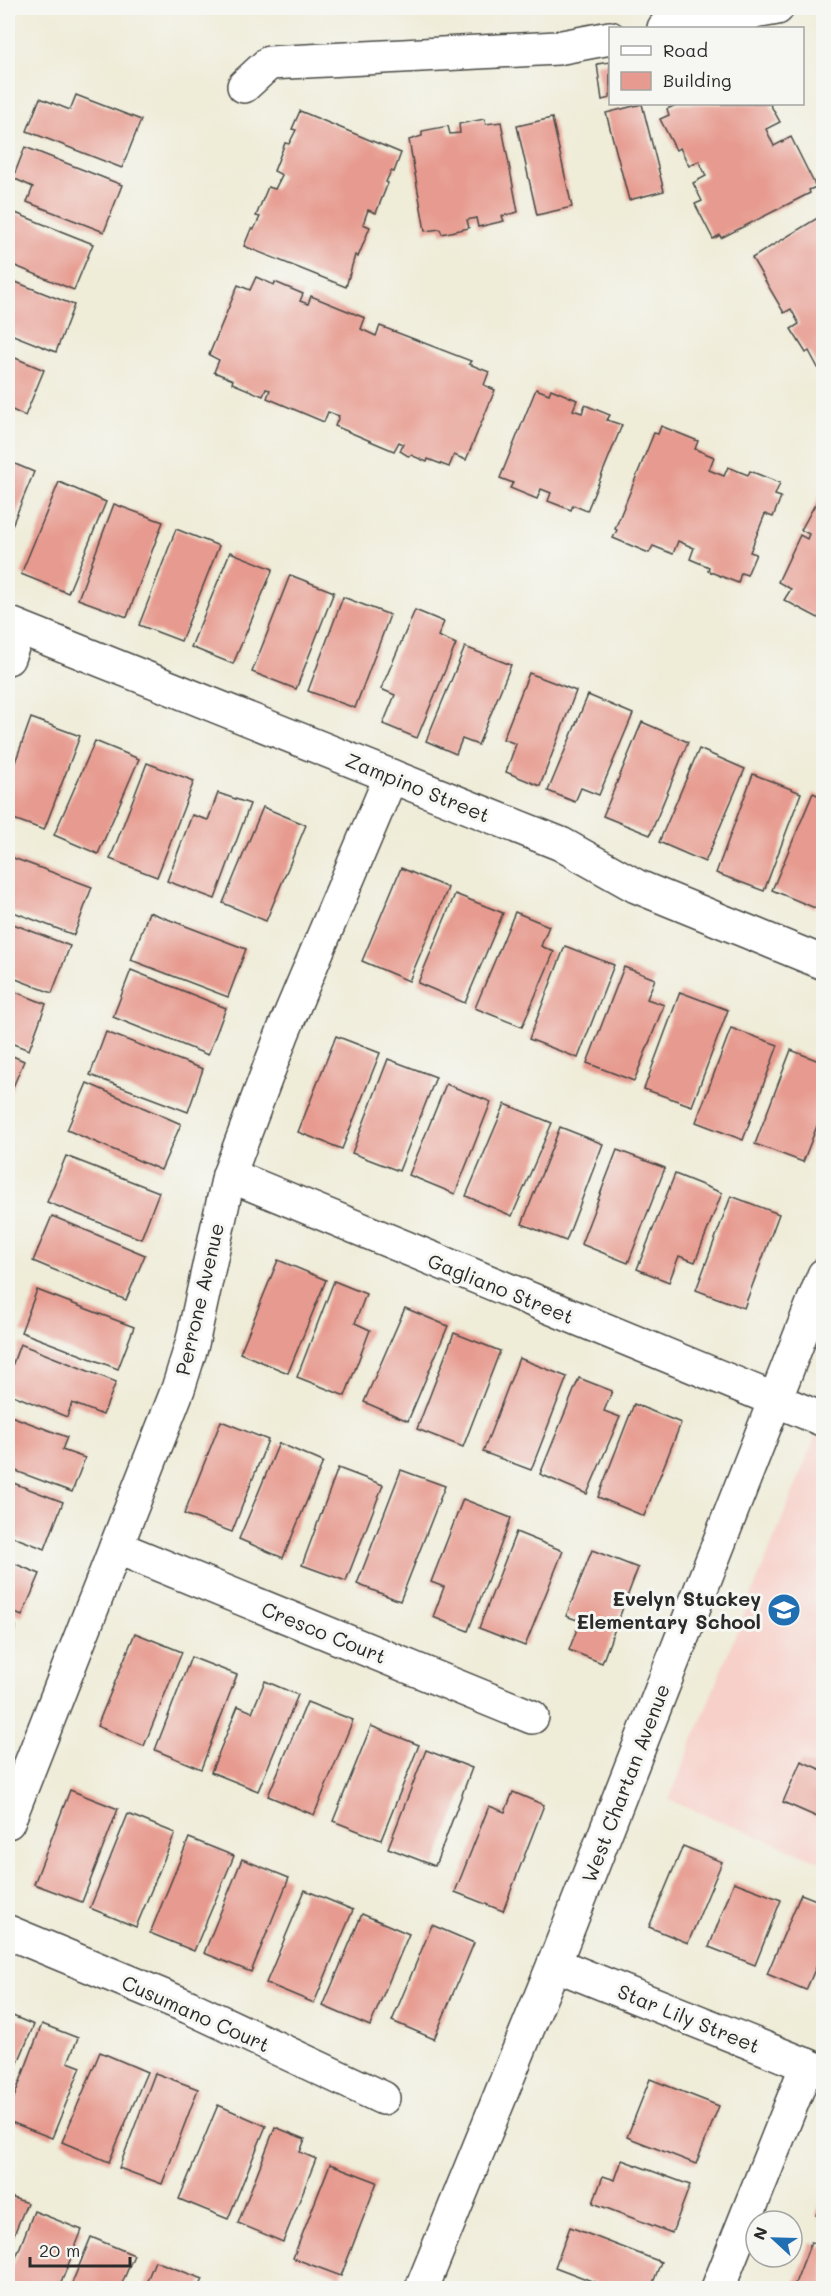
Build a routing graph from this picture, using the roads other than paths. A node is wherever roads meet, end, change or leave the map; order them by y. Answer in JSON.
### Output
{"nodes":[{"id":1,"x":777,"y":8,"type":"edge"},
{"id":2,"x":670,"y":27,"type":"edge"},
{"id":3,"x":609,"y":38,"type":"edge"},
{"id":4,"x":244,"y":86,"type":"dead end"},
{"id":5,"x":14,"y":626,"type":"edge"},
{"id":6,"x":8,"y":658,"type":"edge"},
{"id":7,"x":391,"y":776,"type":"junction"},
{"id":8,"x":824,"y":963,"type":"edge"},
{"id":9,"x":229,"y":1175,"type":"junction"},
{"id":10,"x":824,"y":1275,"type":"edge"},
{"id":11,"x":774,"y":1400,"type":"junction"},
{"id":12,"x":824,"y":1420,"type":"edge"},
{"id":13,"x":116,"y":1547,"type":"junction"},
{"id":14,"x":532,"y":1717,"type":"dead end"},
{"id":15,"x":8,"y":1822,"type":"edge"},
{"id":16,"x":8,"y":1932,"type":"edge"},
{"id":17,"x":554,"y":1964,"type":"junction"},
{"id":18,"x":815,"y":2068,"type":"edge"},
{"id":19,"x":384,"y":2098,"type":"dead end"},
{"id":20,"x":422,"y":2289,"type":"edge"},
{"id":21,"x":718,"y":2289,"type":"edge"}],
"edges":[{"from":1,"to":2,"type":"street"},
{"from":3,"to":4,"type":"street"},
{"from":5,"to":6,"type":"street"},
{"from":5,"to":7,"type":"street","name":"Zampino Street"},
{"from":7,"to":8,"type":"street","name":"Zampino Street"},
{"from":7,"to":9,"type":"street","name":"Perrone Avenue"},
{"from":9,"to":11,"type":"street","name":"Gagliano Street"},
{"from":9,"to":13,"type":"street","name":"Perrone Avenue"},
{"from":10,"to":11,"type":"street","name":"West Chartan Avenue"},
{"from":11,"to":12,"type":"street","name":"Gagliano Street"},
{"from":11,"to":17,"type":"street","name":"West Chartan Avenue"},
{"from":13,"to":14,"type":"street","name":"Cresco Court"},
{"from":13,"to":15,"type":"street","name":"Perrone Avenue"},
{"from":16,"to":19,"type":"street","name":"Cusumano Court"},
{"from":17,"to":18,"type":"street","name":"Star Lily Street"},
{"from":17,"to":20,"type":"street","name":"West Chartan Avenue"},
{"from":18,"to":21,"type":"street"}]}
